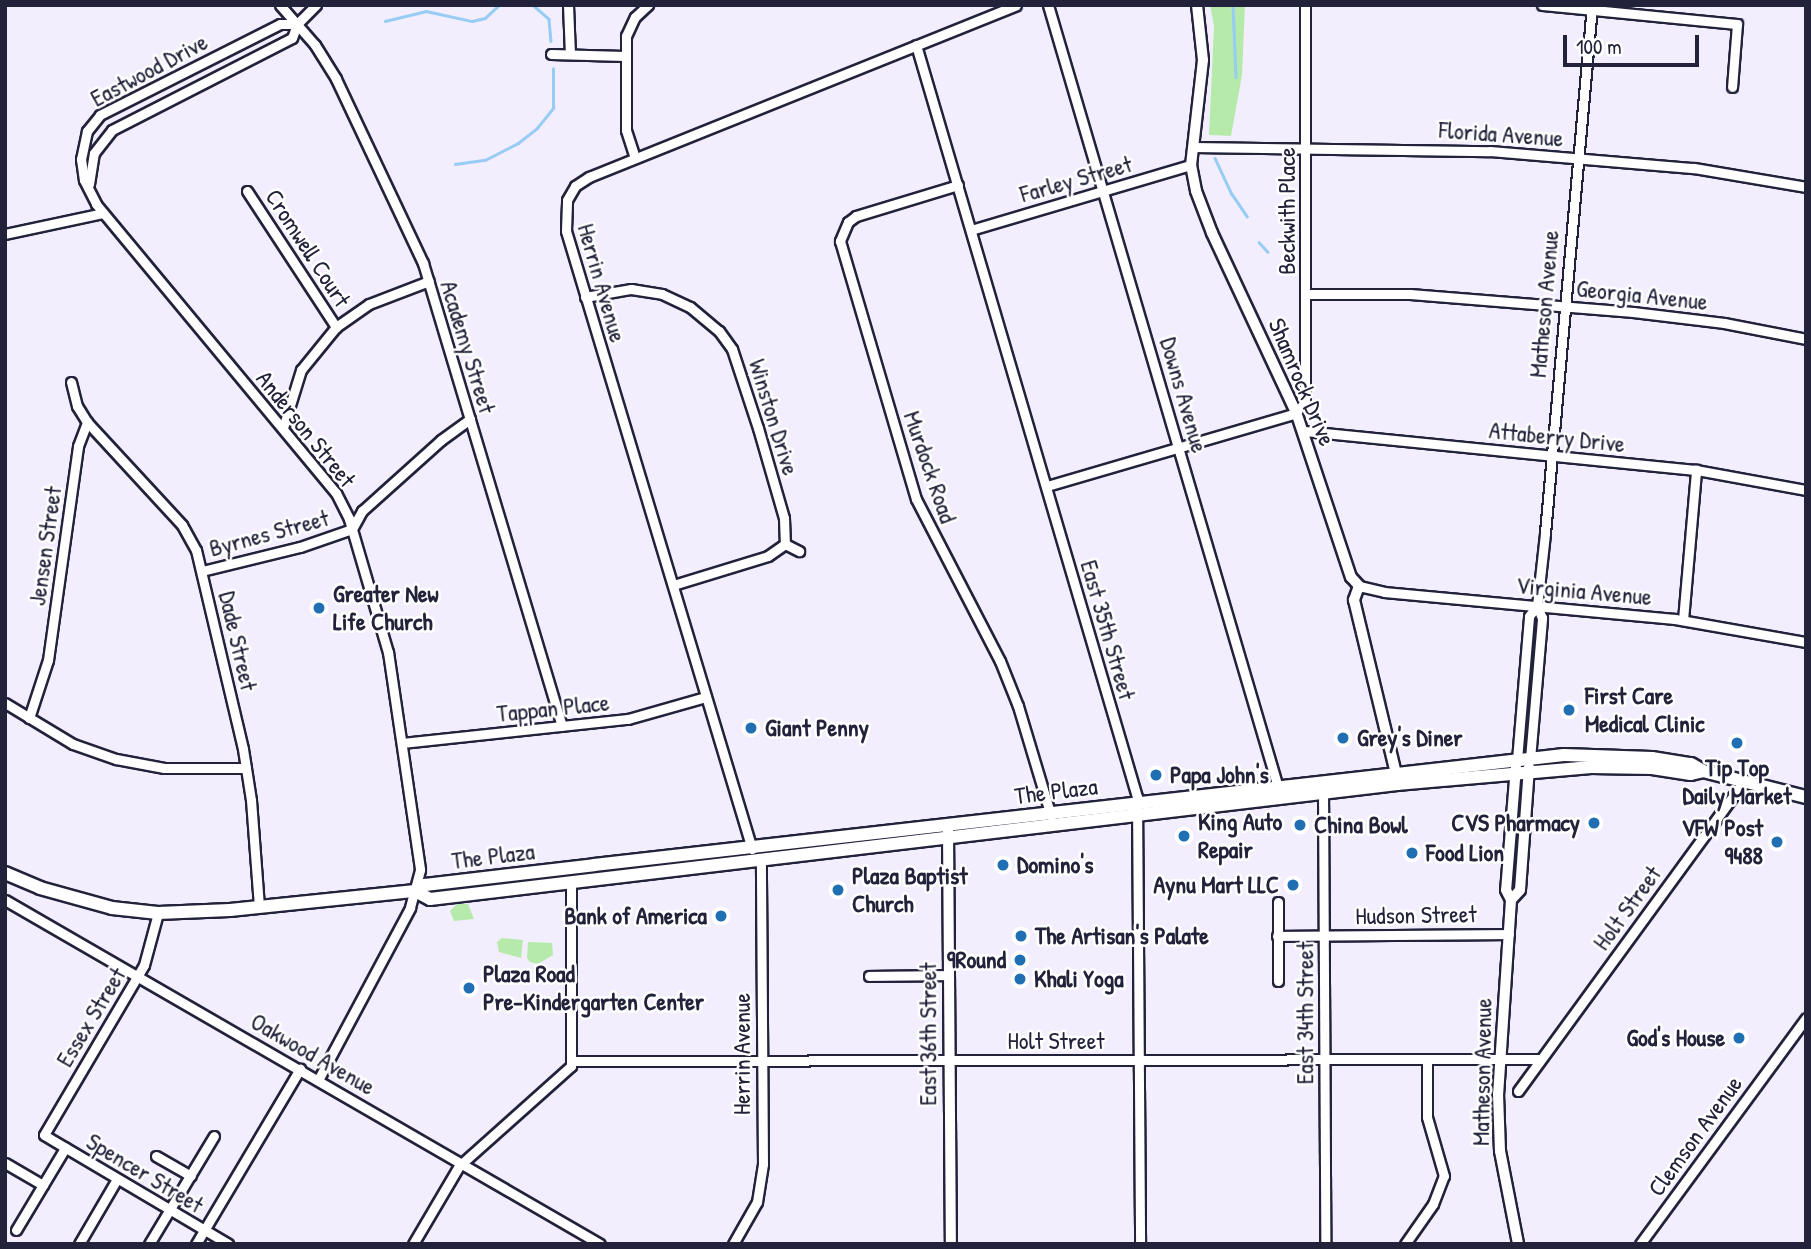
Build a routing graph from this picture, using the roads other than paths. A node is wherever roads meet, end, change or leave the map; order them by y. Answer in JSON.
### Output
{"nodes":[{"id":1,"x":280,"y":5,"type":"edge"},
{"id":2,"x":316,"y":5,"type":"edge"},
{"id":3,"x":568,"y":5,"type":"edge"},
{"id":4,"x":648,"y":5,"type":"edge"},
{"id":5,"x":1016,"y":5,"type":"edge"},
{"id":6,"x":1048,"y":5,"type":"edge"},
{"id":7,"x":1197,"y":5,"type":"edge"},
{"id":8,"x":1305,"y":5,"type":"edge"},
{"id":9,"x":1542,"y":5,"type":"edge"},
{"id":10,"x":1591,"y":7,"type":"edge"},
{"id":11,"x":297,"y":24,"type":"junction"},
{"id":12,"x":916,"y":45,"type":"junction"},
{"id":13,"x":551,"y":54,"type":"dead end"},
{"id":14,"x":570,"y":54,"type":"junction"},
{"id":15,"x":625,"y":56,"type":"junction"},
{"id":16,"x":1732,"y":87,"type":"dead end"},
{"id":17,"x":1192,"y":148,"type":"junction"},
{"id":18,"x":1305,"y":148,"type":"junction"},
{"id":19,"x":635,"y":158,"type":"junction"},
{"id":20,"x":1578,"y":158,"type":"junction"},
{"id":21,"x":1191,"y":165,"type":"junction"},
{"id":22,"x":958,"y":185,"type":"junction"},
{"id":23,"x":1806,"y":187,"type":"edge"},
{"id":24,"x":247,"y":191,"type":"dead end"},
{"id":25,"x":1104,"y":191,"type":"junction"},
{"id":26,"x":92,"y":197,"type":"junction"},
{"id":27,"x":103,"y":213,"type":"junction"},
{"id":28,"x":971,"y":230,"type":"junction"},
{"id":29,"x":5,"y":234,"type":"edge"},
{"id":30,"x":429,"y":281,"type":"junction"},
{"id":31,"x":1306,"y":293,"type":"junction"},
{"id":32,"x":585,"y":297,"type":"junction"},
{"id":33,"x":1564,"y":306,"type":"junction"},
{"id":34,"x":336,"y":327,"type":"junction"},
{"id":35,"x":1806,"y":339,"type":"edge"},
{"id":36,"x":71,"y":382,"type":"dead end"},
{"id":37,"x":1296,"y":412,"type":"junction"},
{"id":38,"x":470,"y":419,"type":"junction"},
{"id":39,"x":88,"y":422,"type":"junction"},
{"id":40,"x":282,"y":428,"type":"junction"},
{"id":41,"x":1304,"y":431,"type":"junction"},
{"id":42,"x":1178,"y":446,"type":"junction"},
{"id":43,"x":1551,"y":456,"type":"junction"},
{"id":44,"x":1696,"y":470,"type":"junction"},
{"id":45,"x":1047,"y":486,"type":"junction"},
{"id":46,"x":1806,"y":491,"type":"edge"},
{"id":47,"x":352,"y":529,"type":"junction"},
{"id":48,"x":785,"y":544,"type":"junction"},
{"id":49,"x":799,"y":551,"type":"dead end"},
{"id":50,"x":202,"y":571,"type":"junction"},
{"id":51,"x":673,"y":585,"type":"junction"},
{"id":52,"x":1359,"y":586,"type":"junction"},
{"id":53,"x":1536,"y":606,"type":"junction"},
{"id":54,"x":1683,"y":620,"type":"junction"},
{"id":55,"x":1806,"y":642,"type":"edge"},
{"id":56,"x":706,"y":697,"type":"junction"},
{"id":57,"x":5,"y":703,"type":"edge"},
{"id":58,"x":29,"y":718,"type":"junction"},
{"id":59,"x":562,"y":726,"type":"junction"},
{"id":60,"x":402,"y":743,"type":"junction"},
{"id":61,"x":1523,"y":766,"type":"junction"},
{"id":62,"x":246,"y":768,"type":"junction"},
{"id":63,"x":1395,"y":774,"type":"junction"},
{"id":64,"x":1744,"y":780,"type":"junction"},
{"id":65,"x":1323,"y":787,"type":"junction"},
{"id":66,"x":1279,"y":791,"type":"junction"},
{"id":67,"x":1806,"y":797,"type":"edge"},
{"id":68,"x":1136,"y":809,"type":"junction"},
{"id":69,"x":1052,"y":819,"type":"junction"},
{"id":70,"x":948,"y":832,"type":"junction"},
{"id":71,"x":756,"y":853,"type":"junction"},
{"id":72,"x":5,"y":873,"type":"edge"},
{"id":73,"x":571,"y":882,"type":"junction"},
{"id":74,"x":415,"y":891,"type":"junction"},
{"id":75,"x":5,"y":900,"type":"edge"},
{"id":76,"x":1278,"y":902,"type":"dead end"},
{"id":77,"x":259,"y":907,"type":"junction"},
{"id":78,"x":158,"y":913,"type":"junction"},
{"id":79,"x":1509,"y":934,"type":"junction"},
{"id":80,"x":1324,"y":935,"type":"junction"},
{"id":81,"x":1277,"y":936,"type":"junction"},
{"id":82,"x":137,"y":975,"type":"junction"},
{"id":83,"x":949,"y":975,"type":"junction"},
{"id":84,"x":869,"y":976,"type":"dead end"},
{"id":85,"x":1278,"y":981,"type":"dead end"},
{"id":86,"x":1806,"y":1018,"type":"edge"},
{"id":87,"x":1139,"y":1059,"type":"junction"},
{"id":88,"x":1325,"y":1059,"type":"junction"},
{"id":89,"x":1427,"y":1059,"type":"junction"},
{"id":90,"x":1499,"y":1059,"type":"junction"},
{"id":91,"x":1540,"y":1059,"type":"junction"},
{"id":92,"x":949,"y":1060,"type":"junction"},
{"id":93,"x":573,"y":1061,"type":"junction"},
{"id":94,"x":760,"y":1061,"type":"junction"},
{"id":95,"x":300,"y":1069,"type":"junction"},
{"id":96,"x":318,"y":1080,"type":"junction"},
{"id":97,"x":1518,"y":1091,"type":"dead end"},
{"id":98,"x":44,"y":1135,"type":"joint"},
{"id":99,"x":214,"y":1136,"type":"dead end"},
{"id":100,"x":65,"y":1148,"type":"junction"},
{"id":101,"x":156,"y":1156,"type":"dead end"},
{"id":102,"x":5,"y":1163,"type":"edge"},
{"id":103,"x":462,"y":1163,"type":"junction"},
{"id":104,"x":191,"y":1176,"type":"junction"},
{"id":105,"x":117,"y":1179,"type":"junction"},
{"id":106,"x":43,"y":1185,"type":"junction"},
{"id":107,"x":170,"y":1210,"type":"junction"},
{"id":108,"x":16,"y":1230,"type":"dead end"},
{"id":109,"x":204,"y":1231,"type":"junction"},
{"id":110,"x":1646,"y":1241,"type":"edge"},
{"id":111,"x":79,"y":1244,"type":"edge"},
{"id":112,"x":149,"y":1244,"type":"edge"},
{"id":113,"x":196,"y":1244,"type":"edge"},
{"id":114,"x":228,"y":1244,"type":"edge"},
{"id":115,"x":413,"y":1244,"type":"edge"},
{"id":116,"x":600,"y":1244,"type":"edge"},
{"id":117,"x":733,"y":1244,"type":"edge"},
{"id":118,"x":951,"y":1244,"type":"edge"},
{"id":119,"x":1140,"y":1244,"type":"edge"},
{"id":120,"x":1325,"y":1244,"type":"edge"},
{"id":121,"x":1405,"y":1244,"type":"edge"},
{"id":122,"x":1518,"y":1244,"type":"edge"}],
"edges":[{"from":1,"to":11,"type":"street","name":"Academy Street"},
{"from":2,"to":11,"type":"street","name":"Eastwood Drive"},
{"from":3,"to":14,"type":"street"},
{"from":4,"to":15,"type":"street"},
{"from":5,"to":12,"type":"street","name":"Herrin Avenue"},
{"from":6,"to":25,"type":"street","name":"Downs Avenue"},
{"from":7,"to":17,"type":"street","name":"Shamrock Drive"},
{"from":8,"to":18,"type":"street","name":"Beckwith Place"},
{"from":9,"to":10,"type":"street"},
{"from":10,"to":16,"type":"street"},
{"from":10,"to":20,"type":"street","name":"Matheson Avenue"},
{"from":11,"to":26,"type":"street","name":"Eastwood Drive"},
{"from":11,"to":26,"type":"street","name":"Eastwood Drive"},
{"from":11,"to":30,"type":"street","name":"Academy Street"},
{"from":12,"to":19,"type":"street","name":"Herrin Avenue"},
{"from":12,"to":22,"type":"street","name":"East 35th Street"},
{"from":13,"to":14,"type":"street"},
{"from":14,"to":15,"type":"street"},
{"from":15,"to":19,"type":"street"},
{"from":17,"to":18,"type":"street","name":"Florida Avenue"},
{"from":17,"to":21,"type":"street","name":"Shamrock Drive"},
{"from":18,"to":20,"type":"street","name":"Florida Avenue"},
{"from":18,"to":31,"type":"street","name":"Beckwith Place"},
{"from":19,"to":32,"type":"street","name":"Herrin Avenue"},
{"from":20,"to":23,"type":"street","name":"Florida Avenue"},
{"from":20,"to":33,"type":"street","name":"Matheson Avenue"},
{"from":21,"to":25,"type":"street","name":"Farley Street"},
{"from":21,"to":37,"type":"street","name":"Shamrock Drive"},
{"from":22,"to":28,"type":"street","name":"East 35th Street"},
{"from":22,"to":69,"type":"street","name":"Murdock Road"},
{"from":24,"to":34,"type":"street","name":"Cromwell Court"},
{"from":25,"to":28,"type":"street","name":"Farley Street"},
{"from":25,"to":42,"type":"street","name":"Downs Avenue"},
{"from":26,"to":27,"type":"street","name":"Eastwood Drive"},
{"from":27,"to":29,"type":"street"},
{"from":27,"to":40,"type":"street","name":"Anderson Street"},
{"from":28,"to":45,"type":"street","name":"East 35th Street"},
{"from":30,"to":34,"type":"street"},
{"from":30,"to":38,"type":"street","name":"Academy Street"},
{"from":31,"to":33,"type":"street","name":"Georgia Avenue"},
{"from":31,"to":37,"type":"street","name":"Beckwith Place"},
{"from":32,"to":48,"type":"street","name":"Winston Drive"},
{"from":32,"to":51,"type":"street","name":"Herrin Avenue"},
{"from":33,"to":35,"type":"street","name":"Georgia Avenue"},
{"from":33,"to":43,"type":"street","name":"Matheson Avenue"},
{"from":34,"to":40,"type":"street"},
{"from":36,"to":39,"type":"street"},
{"from":37,"to":41,"type":"street","name":"Shamrock Drive"},
{"from":37,"to":42,"type":"street"},
{"from":38,"to":47,"type":"street","name":"Byrnes Street"},
{"from":38,"to":59,"type":"street","name":"Academy Street"},
{"from":39,"to":50,"type":"street","name":"Dade Street"},
{"from":39,"to":58,"type":"street","name":"Jensen Street"},
{"from":40,"to":47,"type":"street","name":"Anderson Street"},
{"from":41,"to":43,"type":"street","name":"Attaberry Drive"},
{"from":41,"to":52,"type":"street","name":"Shamrock Drive"},
{"from":42,"to":45,"type":"street"},
{"from":42,"to":66,"type":"street","name":"Downs Avenue"},
{"from":43,"to":44,"type":"street","name":"Attaberry Drive"},
{"from":43,"to":53,"type":"street","name":"Matheson Avenue"},
{"from":44,"to":46,"type":"street","name":"Attaberry Drive"},
{"from":44,"to":54,"type":"street"},
{"from":45,"to":68,"type":"street","name":"East 35th Street"},
{"from":47,"to":50,"type":"street","name":"Byrnes Street"},
{"from":47,"to":60,"type":"street","name":"Anderson Street"},
{"from":48,"to":49,"type":"street"},
{"from":48,"to":51,"type":"street"},
{"from":50,"to":62,"type":"street","name":"Dade Street"},
{"from":51,"to":56,"type":"street","name":"Herrin Avenue"},
{"from":52,"to":53,"type":"street","name":"Virginia Avenue"},
{"from":52,"to":63,"type":"street","name":"Shamrock Drive"},
{"from":53,"to":54,"type":"street","name":"Virginia Avenue"},
{"from":53,"to":61,"type":"street","name":"Matheson Avenue"},
{"from":54,"to":55,"type":"street","name":"Virginia Avenue"},
{"from":56,"to":59,"type":"street","name":"Tappan Place"},
{"from":56,"to":71,"type":"street","name":"Herrin Avenue"},
{"from":57,"to":58,"type":"street"},
{"from":58,"to":62,"type":"street"},
{"from":59,"to":60,"type":"street","name":"Tappan Place"},
{"from":60,"to":74,"type":"street","name":"Anderson Street"},
{"from":61,"to":63,"type":"main road","name":"The Plaza"},
{"from":61,"to":64,"type":"main road","name":"The Plaza"},
{"from":61,"to":65,"type":"main road","name":"The Plaza"},
{"from":61,"to":79,"type":"street","name":"Matheson Avenue"},
{"from":62,"to":77,"type":"street","name":"Dade Street"},
{"from":63,"to":65,"type":"main road","name":"The Plaza"},
{"from":64,"to":67,"type":"main road","name":"The Plaza"},
{"from":64,"to":91,"type":"street","name":"Holt Street"},
{"from":65,"to":66,"type":"main road","name":"The Plaza"},
{"from":65,"to":80,"type":"street","name":"East 34th Street"},
{"from":66,"to":68,"type":"main road","name":"The Plaza"},
{"from":68,"to":69,"type":"main road","name":"The Plaza"},
{"from":68,"to":87,"type":"street","name":"East 35th Street"},
{"from":69,"to":70,"type":"main road","name":"The Plaza"},
{"from":70,"to":71,"type":"main road","name":"The Plaza"},
{"from":70,"to":83,"type":"street","name":"East 36th Street"},
{"from":71,"to":73,"type":"main road","name":"The Plaza"},
{"from":71,"to":74,"type":"main road","name":"The Plaza"},
{"from":71,"to":94,"type":"street","name":"Herrin Avenue"},
{"from":72,"to":78,"type":"main road","name":"The Plaza"},
{"from":73,"to":74,"type":"main road","name":"The Plaza"},
{"from":73,"to":93,"type":"street"},
{"from":74,"to":77,"type":"main road","name":"The Plaza"},
{"from":74,"to":96,"type":"street","name":"Anderson Street"},
{"from":75,"to":82,"type":"street","name":"Oakwood Avenue"},
{"from":76,"to":81,"type":"street"},
{"from":77,"to":78,"type":"main road","name":"The Plaza"},
{"from":78,"to":82,"type":"street","name":"Essex Street"},
{"from":79,"to":80,"type":"street","name":"Hudson Street"},
{"from":79,"to":90,"type":"street","name":"Matheson Avenue"},
{"from":80,"to":81,"type":"street","name":"Hudson Street"},
{"from":80,"to":88,"type":"street","name":"East 34th Street"},
{"from":81,"to":85,"type":"street"},
{"from":82,"to":95,"type":"street","name":"Oakwood Avenue"},
{"from":82,"to":98,"type":"street","name":"Essex Street"},
{"from":83,"to":84,"type":"street"},
{"from":83,"to":92,"type":"street","name":"East 36th Street"},
{"from":86,"to":110,"type":"street","name":"Clemson Avenue"},
{"from":87,"to":88,"type":"street","name":"Holt Street"},
{"from":87,"to":92,"type":"street","name":"Holt Street"},
{"from":87,"to":119,"type":"street","name":"East 35th Street"},
{"from":88,"to":89,"type":"street","name":"Holt Street"},
{"from":88,"to":120,"type":"street","name":"East 34th Street"},
{"from":89,"to":90,"type":"street","name":"Holt Street"},
{"from":89,"to":121,"type":"street"},
{"from":90,"to":91,"type":"street","name":"Holt Street"},
{"from":90,"to":122,"type":"street","name":"Matheson Avenue"},
{"from":91,"to":97,"type":"street","name":"Holt Street"},
{"from":92,"to":94,"type":"street","name":"Holt Street"},
{"from":92,"to":118,"type":"street","name":"East 36th Street"},
{"from":93,"to":94,"type":"street","name":"Holt Street"},
{"from":93,"to":103,"type":"street"},
{"from":94,"to":117,"type":"street","name":"Herrin Avenue"},
{"from":95,"to":96,"type":"street","name":"Oakwood Avenue"},
{"from":95,"to":109,"type":"street"},
{"from":96,"to":103,"type":"street","name":"Oakwood Avenue"},
{"from":98,"to":100,"type":"street","name":"Spencer Street"},
{"from":99,"to":104,"type":"street"},
{"from":100,"to":105,"type":"street","name":"Spencer Street"},
{"from":100,"to":106,"type":"street"},
{"from":101,"to":104,"type":"street"},
{"from":102,"to":106,"type":"street"},
{"from":103,"to":115,"type":"street"},
{"from":103,"to":116,"type":"street","name":"Oakwood Avenue"},
{"from":104,"to":107,"type":"street"},
{"from":105,"to":107,"type":"street","name":"Spencer Street"},
{"from":105,"to":111,"type":"street"},
{"from":106,"to":108,"type":"street"},
{"from":107,"to":109,"type":"street","name":"Spencer Street"},
{"from":107,"to":112,"type":"street"},
{"from":109,"to":113,"type":"street"},
{"from":109,"to":114,"type":"street","name":"Spencer Street"}]}
